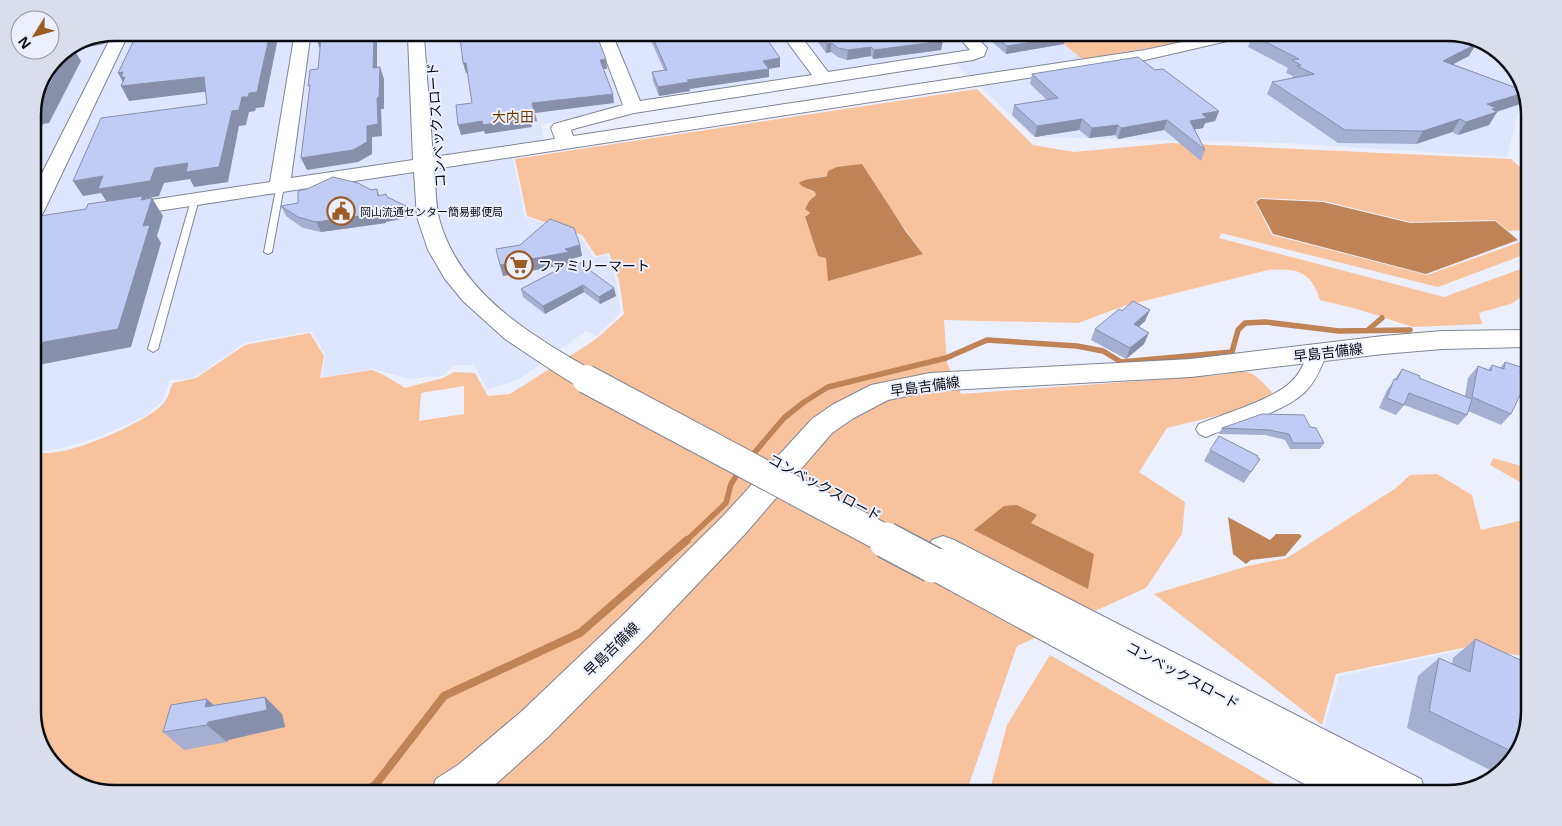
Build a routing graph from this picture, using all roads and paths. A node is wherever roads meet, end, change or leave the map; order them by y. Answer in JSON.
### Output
{"nodes":[{"id":1,"x":117,"y":41,"type":"edge"},
{"id":2,"x":302,"y":41,"type":"edge"},
{"id":3,"x":416,"y":41,"type":"edge"},
{"id":4,"x":430,"y":41,"type":"edge"},
{"id":5,"x":607,"y":41,"type":"edge"},
{"id":6,"x":795,"y":41,"type":"edge"},
{"id":7,"x":971,"y":41,"type":"edge"},
{"id":8,"x":1207,"y":41,"type":"edge"},
{"id":9,"x":822,"y":78,"type":"junction"},
{"id":10,"x":633,"y":108,"type":"junction"},
{"id":11,"x":565,"y":143,"type":"junction"},
{"id":12,"x":431,"y":163,"type":"junction"},
{"id":13,"x":280,"y":186,"type":"junction"},
{"id":14,"x":41,"y":196,"type":"edge"},
{"id":15,"x":195,"y":200,"type":"junction"},
{"id":16,"x":100,"y":214,"type":"edge"},
{"id":17,"x":268,"y":252,"type":"dead end"},
{"id":18,"x":1521,"y":339,"type":"edge"},
{"id":19,"x":153,"y":349,"type":"dead end"},
{"id":20,"x":1318,"y":353,"type":"junction"},
{"id":21,"x":1206,"y":429,"type":"dead end"},
{"id":22,"x":938,"y":557,"type":"junction"},
{"id":23,"x":463,"y":785,"type":"edge"},
{"id":24,"x":1343,"y":785,"type":"edge"},
{"id":25,"x":1389,"y":785,"type":"edge"}],
"edges":[{"from":1,"to":14,"type":"street"},
{"from":2,"to":13,"type":"street"},
{"from":3,"to":12,"type":"street","name":"コンベックスロード"},
{"from":4,"to":12,"type":"street","name":"コンベックスロード"},
{"from":5,"to":10,"type":"street"},
{"from":6,"to":9,"type":"street"},
{"from":7,"to":9,"type":"street"},
{"from":8,"to":11,"type":"street"},
{"from":9,"to":10,"type":"street"},
{"from":10,"to":11,"type":"street"},
{"from":11,"to":12,"type":"street"},
{"from":12,"to":13,"type":"street"},
{"from":12,"to":22,"type":"street","name":"コンベックスロード","bridge":true},
{"from":13,"to":15,"type":"street"},
{"from":13,"to":17,"type":"lane"},
{"from":15,"to":16,"type":"street"},
{"from":15,"to":19,"type":"lane"},
{"from":18,"to":20,"type":"street","name":"早島吉備線"},
{"from":20,"to":21,"type":"street"},
{"from":20,"to":23,"type":"street","name":"早島吉備線"},
{"from":22,"to":24,"type":"street","name":"コンベックスロード"},
{"from":22,"to":25,"type":"street","name":"コンベックスロード"}]}
